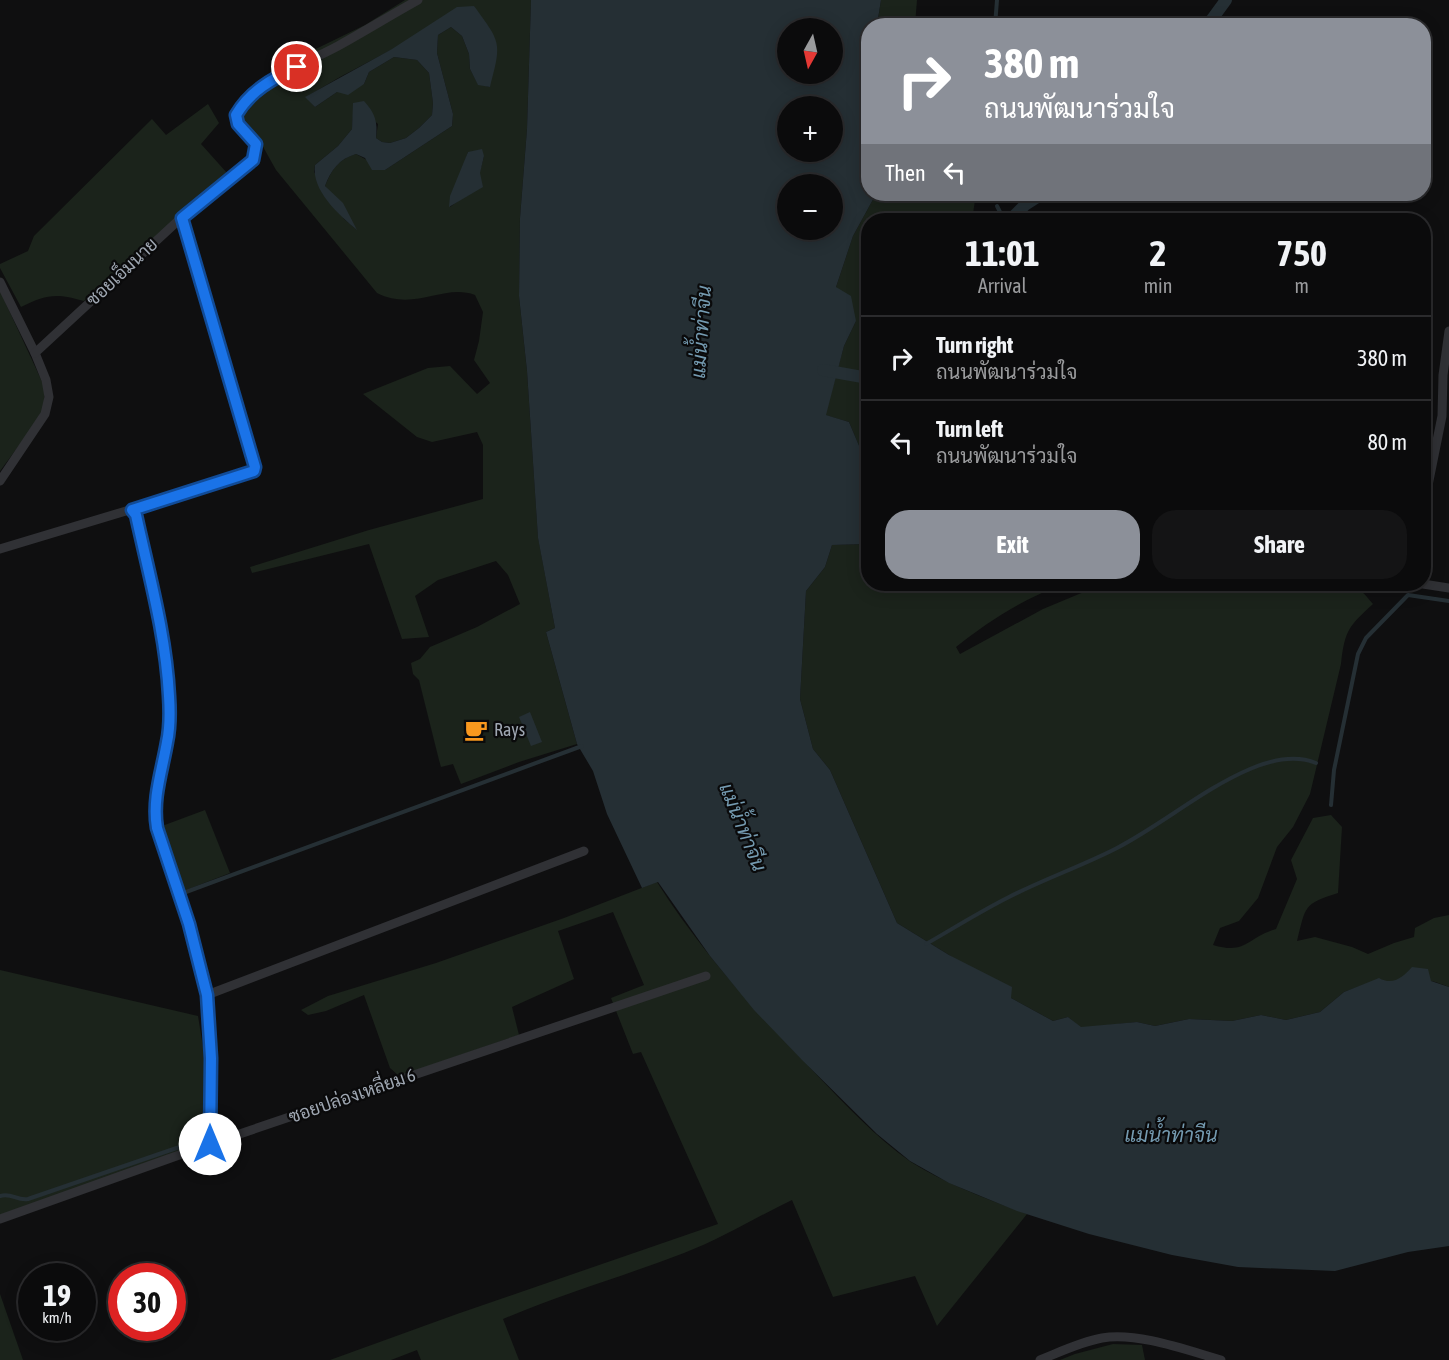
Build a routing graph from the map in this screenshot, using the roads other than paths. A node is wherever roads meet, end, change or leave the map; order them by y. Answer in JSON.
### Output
{"nodes":[{"id":1,"x":418,"y":0,"type":"edge"},
{"id":2,"x":182,"y":218,"type":"junction"},
{"id":3,"x":0,"y":282,"type":"edge"},
{"id":4,"x":1449,"y":331,"type":"edge"},
{"id":5,"x":35,"y":353,"type":"junction"},
{"id":6,"x":1431,"y":470,"type":"edge"},
{"id":7,"x":0,"y":481,"type":"edge"},
{"id":8,"x":132,"y":510,"type":"junction"},
{"id":9,"x":0,"y":549,"type":"edge"},
{"id":10,"x":1431,"y":585,"type":"edge"},
{"id":11,"x":1449,"y":588,"type":"edge"},
{"id":12,"x":584,"y":851,"type":"dead end"},
{"id":13,"x":706,"y":976,"type":"dead end"},
{"id":14,"x":207,"y":995,"type":"junction"},
{"id":15,"x":210,"y":1144,"type":"junction"},
{"id":16,"x":0,"y":1219,"type":"edge"},
{"id":17,"x":1040,"y":1360,"type":"edge"},
{"id":18,"x":1221,"y":1360,"type":"edge"}],
"edges":[{"from":1,"to":2,"type":"street","name":"ซอยเอ็มนาย"},
{"from":2,"to":5,"type":"street","name":"ซอยเอ็มนาย"},
{"from":2,"to":8,"type":"street"},
{"from":3,"to":5,"type":"street"},
{"from":4,"to":6,"type":"street"},
{"from":5,"to":7,"type":"street"},
{"from":8,"to":9,"type":"street"},
{"from":8,"to":14,"type":"street"},
{"from":10,"to":11,"type":"street"},
{"from":12,"to":14,"type":"street"},
{"from":13,"to":15,"type":"street","name":"ซอยปล่องเหลี่ยม 6"},
{"from":14,"to":15,"type":"street"},
{"from":15,"to":16,"type":"street","name":"ซอยปล่องเหลี่ยม 6"},
{"from":17,"to":18,"type":"street"}]}
